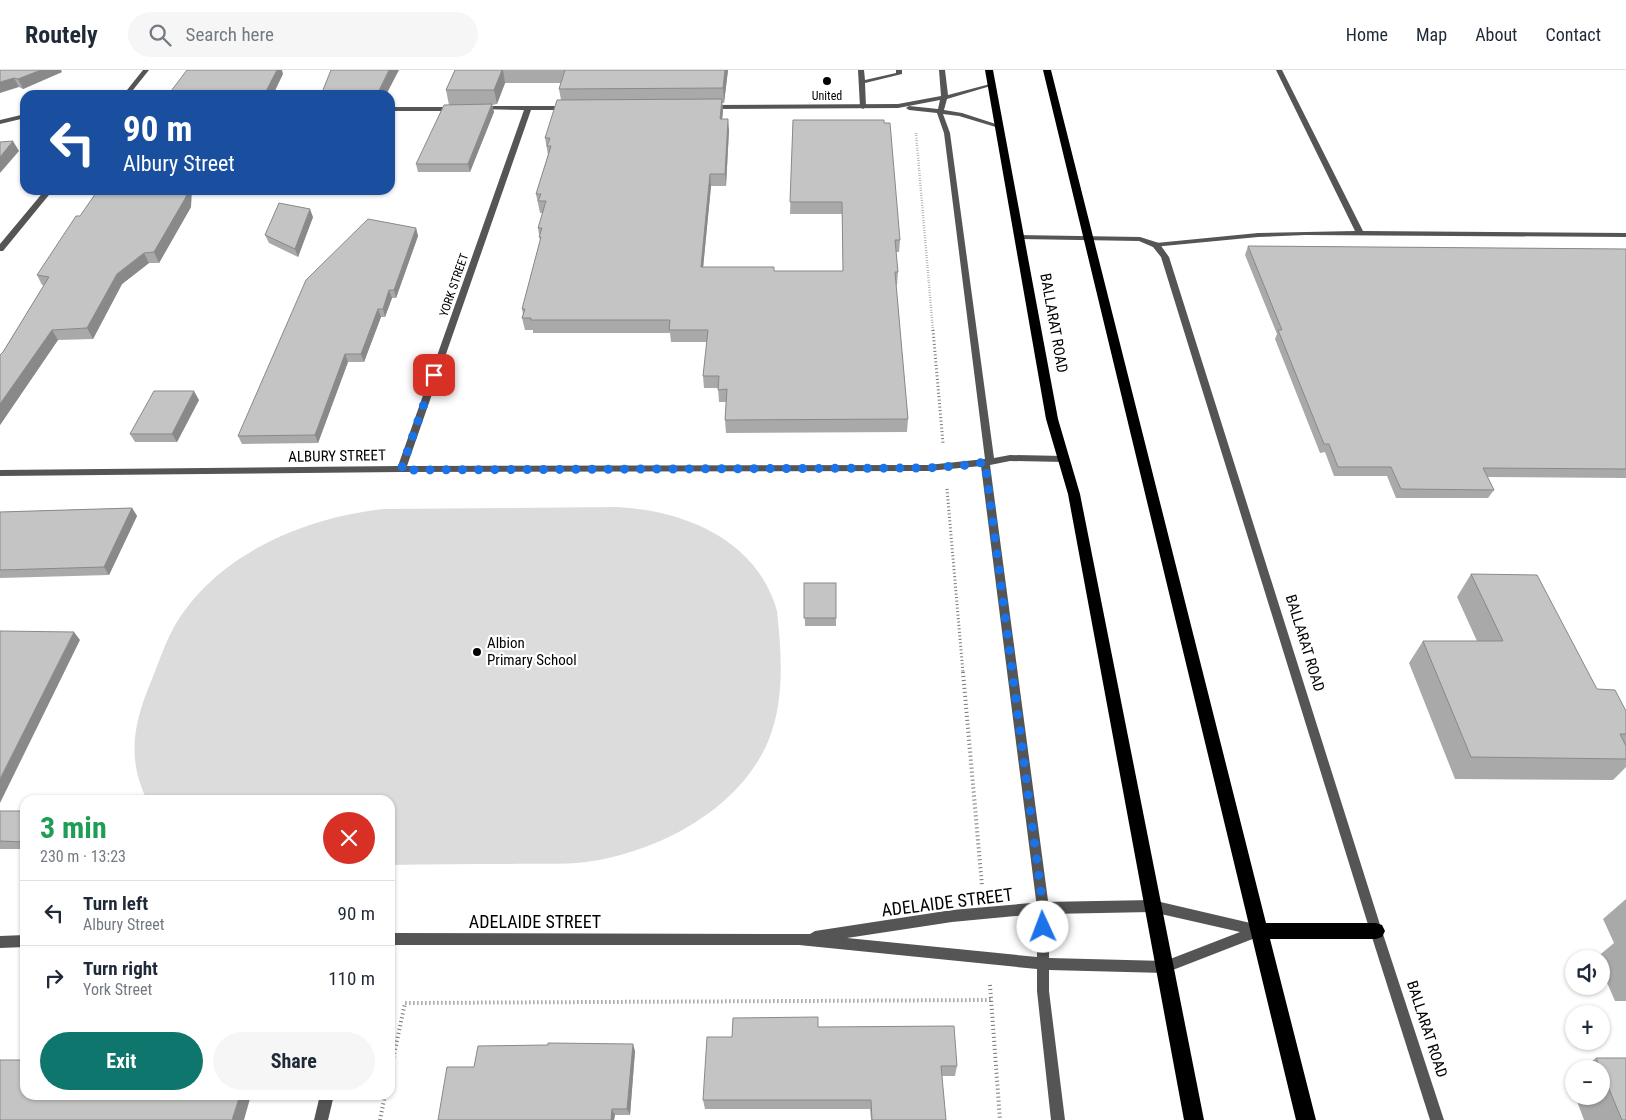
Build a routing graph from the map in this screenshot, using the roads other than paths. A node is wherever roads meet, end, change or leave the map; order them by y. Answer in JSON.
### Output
{"nodes":[{"id":1,"x":146,"y":70,"type":"edge"},
{"id":2,"x":861,"y":70,"type":"edge"},
{"id":3,"x":899,"y":70,"type":"edge"},
{"id":4,"x":942,"y":70,"type":"edge"},
{"id":5,"x":989,"y":70,"type":"edge"},
{"id":6,"x":1047,"y":70,"type":"edge"},
{"id":7,"x":1279,"y":70,"type":"edge"},
{"id":8,"x":862,"y":82,"type":"junction"},
{"id":9,"x":992,"y":84,"type":"junction"},
{"id":10,"x":130,"y":90,"type":"edge"},
{"id":11,"x":945,"y":98,"type":"junction"},
{"id":12,"x":898,"y":106,"type":"junction"},
{"id":13,"x":863,"y":107,"type":"junction"},
{"id":14,"x":459,"y":108,"type":"edge"},
{"id":15,"x":469,"y":108,"type":"edge"},
{"id":16,"x":528,"y":108,"type":"junction"},
{"id":17,"x":577,"y":108,"type":"edge"},
{"id":18,"x":705,"y":108,"type":"edge"},
{"id":19,"x":395,"y":109,"type":"edge"},
{"id":20,"x":941,"y":112,"type":"junction"},
{"id":21,"x":20,"y":117,"type":"edge"},
{"id":22,"x":0,"y":122,"type":"edge"},
{"id":23,"x":999,"y":126,"type":"junction"},
{"id":24,"x":44,"y":195,"type":"edge"},
{"id":25,"x":1360,"y":233,"type":"junction"},
{"id":26,"x":1626,"y":235,"type":"edge"},
{"id":27,"x":1020,"y":237,"type":"junction"},
{"id":28,"x":1088,"y":237,"type":"junction"},
{"id":29,"x":1156,"y":245,"type":"junction"},
{"id":30,"x":0,"y":249,"type":"edge"},
{"id":31,"x":1064,"y":459,"type":"junction"},
{"id":32,"x":988,"y":461,"type":"junction"},
{"id":33,"x":401,"y":470,"type":"junction"},
{"id":34,"x":0,"y":473,"type":"edge"},
{"id":35,"x":1152,"y":906,"type":"junction"},
{"id":36,"x":1043,"y":908,"type":"junction"},
{"id":37,"x":1259,"y":931,"type":"junction"},
{"id":38,"x":1376,"y":931,"type":"junction"},
{"id":39,"x":395,"y":939,"type":"edge"},
{"id":40,"x":799,"y":939,"type":"junction"},
{"id":41,"x":20,"y":941,"type":"edge"},
{"id":42,"x":0,"y":942,"type":"edge"},
{"id":43,"x":1044,"y":964,"type":"junction"},
{"id":44,"x":1165,"y":967,"type":"junction"},
{"id":45,"x":326,"y":1100,"type":"edge"},
{"id":46,"x":321,"y":1120,"type":"edge"},
{"id":47,"x":1058,"y":1120,"type":"edge"},
{"id":48,"x":1194,"y":1120,"type":"edge"},
{"id":49,"x":1306,"y":1120,"type":"edge"},
{"id":50,"x":1436,"y":1120,"type":"edge"}],
"edges":[{"from":1,"to":10,"type":"street"},
{"from":2,"to":8,"type":"street"},
{"from":3,"to":8,"type":"street"},
{"from":4,"to":11,"type":"street"},
{"from":5,"to":9,"type":"highway","name":"BALLARAT ROAD"},
{"from":6,"to":28,"type":"highway"},
{"from":7,"to":25,"type":"street"},
{"from":8,"to":13,"type":"street"},
{"from":9,"to":11,"type":"street"},
{"from":9,"to":23,"type":"highway","name":"BALLARAT ROAD"},
{"from":11,"to":12,"type":"street"},
{"from":11,"to":20,"type":"street"},
{"from":12,"to":13,"type":"street"},
{"from":12,"to":20,"type":"street"},
{"from":13,"to":18,"type":"street"},
{"from":14,"to":19,"type":"street"},
{"from":15,"to":16,"type":"street"},
{"from":16,"to":17,"type":"street"},
{"from":16,"to":33,"type":"street","name":"YORK STREET"},
{"from":20,"to":23,"type":"street"},
{"from":20,"to":32,"type":"street"},
{"from":21,"to":22,"type":"street"},
{"from":23,"to":27,"type":"highway","name":"BALLARAT ROAD"},
{"from":24,"to":30,"type":"street"},
{"from":25,"to":26,"type":"street"},
{"from":25,"to":29,"type":"street"},
{"from":27,"to":28,"type":"street"},
{"from":27,"to":31,"type":"highway","name":"BALLARAT ROAD"},
{"from":28,"to":29,"type":"street"},
{"from":28,"to":37,"type":"highway"},
{"from":29,"to":38,"type":"street","name":"BALLARAT ROAD"},
{"from":31,"to":32,"type":"street","name":"ALBURY STREET"},
{"from":31,"to":35,"type":"highway","name":"BALLARAT ROAD"},
{"from":32,"to":33,"type":"street","name":"ALBURY STREET"},
{"from":32,"to":36,"type":"street"},
{"from":33,"to":34,"type":"street","name":"ALBURY STREET"},
{"from":35,"to":36,"type":"street","name":"ADELAIDE STREET"},
{"from":35,"to":37,"type":"street","name":"ADELAIDE STREET"},
{"from":35,"to":44,"type":"highway","name":"BALLARAT ROAD"},
{"from":36,"to":40,"type":"street","name":"ADELAIDE STREET"},
{"from":36,"to":43,"type":"street"},
{"from":37,"to":38,"type":"highway"},
{"from":37,"to":44,"type":"street","name":"ADELAIDE STREET"},
{"from":37,"to":49,"type":"highway"},
{"from":38,"to":50,"type":"street","name":"BALLARAT ROAD"},
{"from":39,"to":40,"type":"street","name":"ADELAIDE STREET"},
{"from":40,"to":43,"type":"street","name":"ADELAIDE STREET"},
{"from":41,"to":42,"type":"street"},
{"from":43,"to":44,"type":"street","name":"ADELAIDE STREET"},
{"from":43,"to":47,"type":"street"},
{"from":44,"to":48,"type":"highway","name":"BALLARAT ROAD"},
{"from":45,"to":46,"type":"street"}]}
